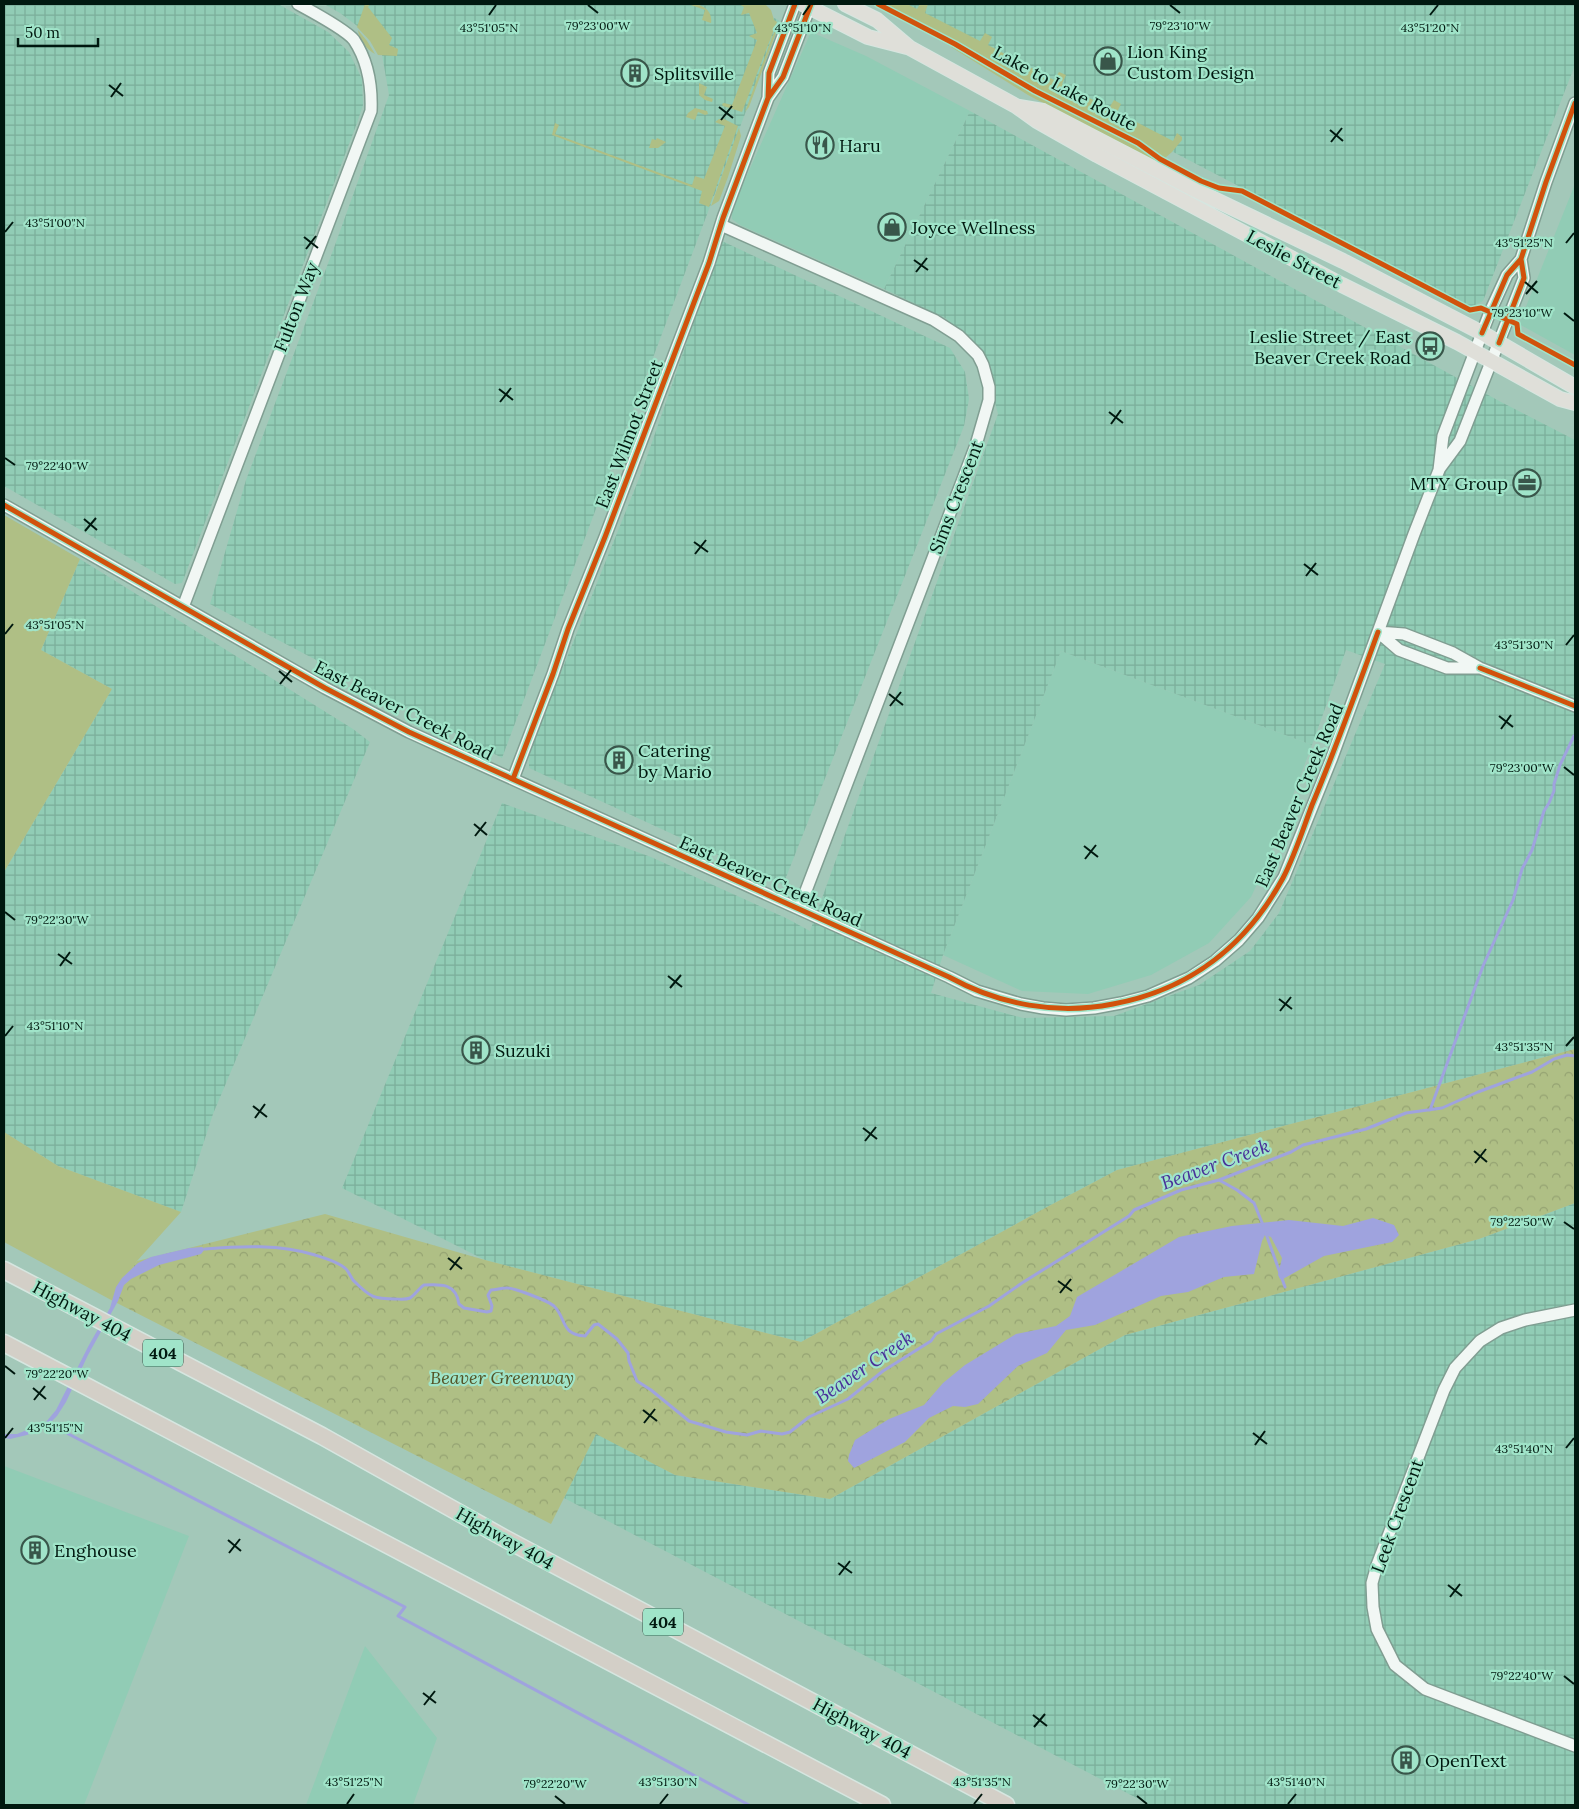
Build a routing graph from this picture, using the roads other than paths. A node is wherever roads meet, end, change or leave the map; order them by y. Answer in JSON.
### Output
{"nodes":[{"id":1,"x":298,"y":4,"type":"edge"},
{"id":2,"x":796,"y":4,"type":"edge"},
{"id":3,"x":844,"y":4,"type":"edge"},
{"id":4,"x":808,"y":5,"type":"edge"},
{"id":5,"x":910,"y":48,"type":"junction"},
{"id":6,"x":768,"y":98,"type":"junction"},
{"id":7,"x":1575,"y":103,"type":"edge"},
{"id":8,"x":1016,"y":106,"type":"junction"},
{"id":9,"x":721,"y":225,"type":"junction"},
{"id":10,"x":1521,"y":259,"type":"junction"},
{"id":11,"x":1482,"y":334,"type":"junction"},
{"id":12,"x":1499,"y":343,"type":"junction"},
{"id":13,"x":1475,"y":352,"type":"junction"},
{"id":14,"x":1491,"y":362,"type":"junction"},
{"id":15,"x":1575,"y":387,"type":"edge"},
{"id":16,"x":1575,"y":403,"type":"edge"},
{"id":17,"x":1439,"y":470,"type":"junction"},
{"id":18,"x":4,"y":505,"type":"edge"},
{"id":19,"x":183,"y":607,"type":"junction"},
{"id":20,"x":1378,"y":632,"type":"junction"},
{"id":21,"x":1480,"y":668,"type":"junction"},
{"id":22,"x":1575,"y":706,"type":"edge"},
{"id":23,"x":514,"y":779,"type":"junction"},
{"id":24,"x":799,"y":909,"type":"junction"},
{"id":25,"x":4,"y":1270,"type":"edge"},
{"id":26,"x":1575,"y":1310,"type":"edge"},
{"id":27,"x":4,"y":1343,"type":"edge"},
{"id":28,"x":1575,"y":1746,"type":"edge"},
{"id":29,"x":882,"y":1805,"type":"edge"},
{"id":30,"x":1006,"y":1805,"type":"edge"}],
"edges":[{"from":1,"to":19,"type":"street","name":"Fulton Way"},
{"from":2,"to":6,"type":"street","name":"East Wilmot Street"},
{"from":3,"to":5,"type":"main road","name":"Leslie Street"},
{"from":4,"to":5,"type":"main road","name":"Leslie Street"},
{"from":4,"to":6,"type":"street","name":"East Wilmot Street"},
{"from":5,"to":8,"type":"main road","name":"Leslie Street"},
{"from":6,"to":9,"type":"street","name":"East Wilmot Street"},
{"from":7,"to":10,"type":"street"},
{"from":8,"to":11,"type":"main road","name":"Leslie Street"},
{"from":8,"to":13,"type":"main road","name":"Leslie Street"},
{"from":9,"to":23,"type":"street","name":"East Wilmot Street"},
{"from":9,"to":24,"type":"street","name":"Sims Crescent"},
{"from":10,"to":11,"type":"street","name":"East Beaver Creek Road"},
{"from":10,"to":12,"type":"street","name":"East Beaver Creek Road"},
{"from":11,"to":12,"type":"main road","name":"Leslie Street"},
{"from":11,"to":13,"type":"street","name":"East Beaver Creek Road"},
{"from":12,"to":14,"type":"street","name":"East Beaver Creek Road"},
{"from":12,"to":15,"type":"main road","name":"Leslie Street"},
{"from":13,"to":14,"type":"main road","name":"Leslie Street"},
{"from":13,"to":17,"type":"street","name":"East Beaver Creek Road"},
{"from":14,"to":16,"type":"main road","name":"Leslie Street"},
{"from":14,"to":17,"type":"street","name":"East Beaver Creek Road"},
{"from":17,"to":20,"type":"street","name":"East Beaver Creek Road"},
{"from":18,"to":19,"type":"street","name":"East Beaver Creek Road"},
{"from":19,"to":23,"type":"street","name":"East Beaver Creek Road"},
{"from":20,"to":21,"type":"street"},
{"from":20,"to":21,"type":"street"},
{"from":20,"to":24,"type":"street","name":"East Beaver Creek Road"},
{"from":21,"to":22,"type":"street"},
{"from":23,"to":24,"type":"street","name":"East Beaver Creek Road"},
{"from":25,"to":30,"type":"highway","name":"Highway 404","number":"404"},
{"from":26,"to":28,"type":"street","name":"Leek Crescent"},
{"from":27,"to":29,"type":"highway"}]}
